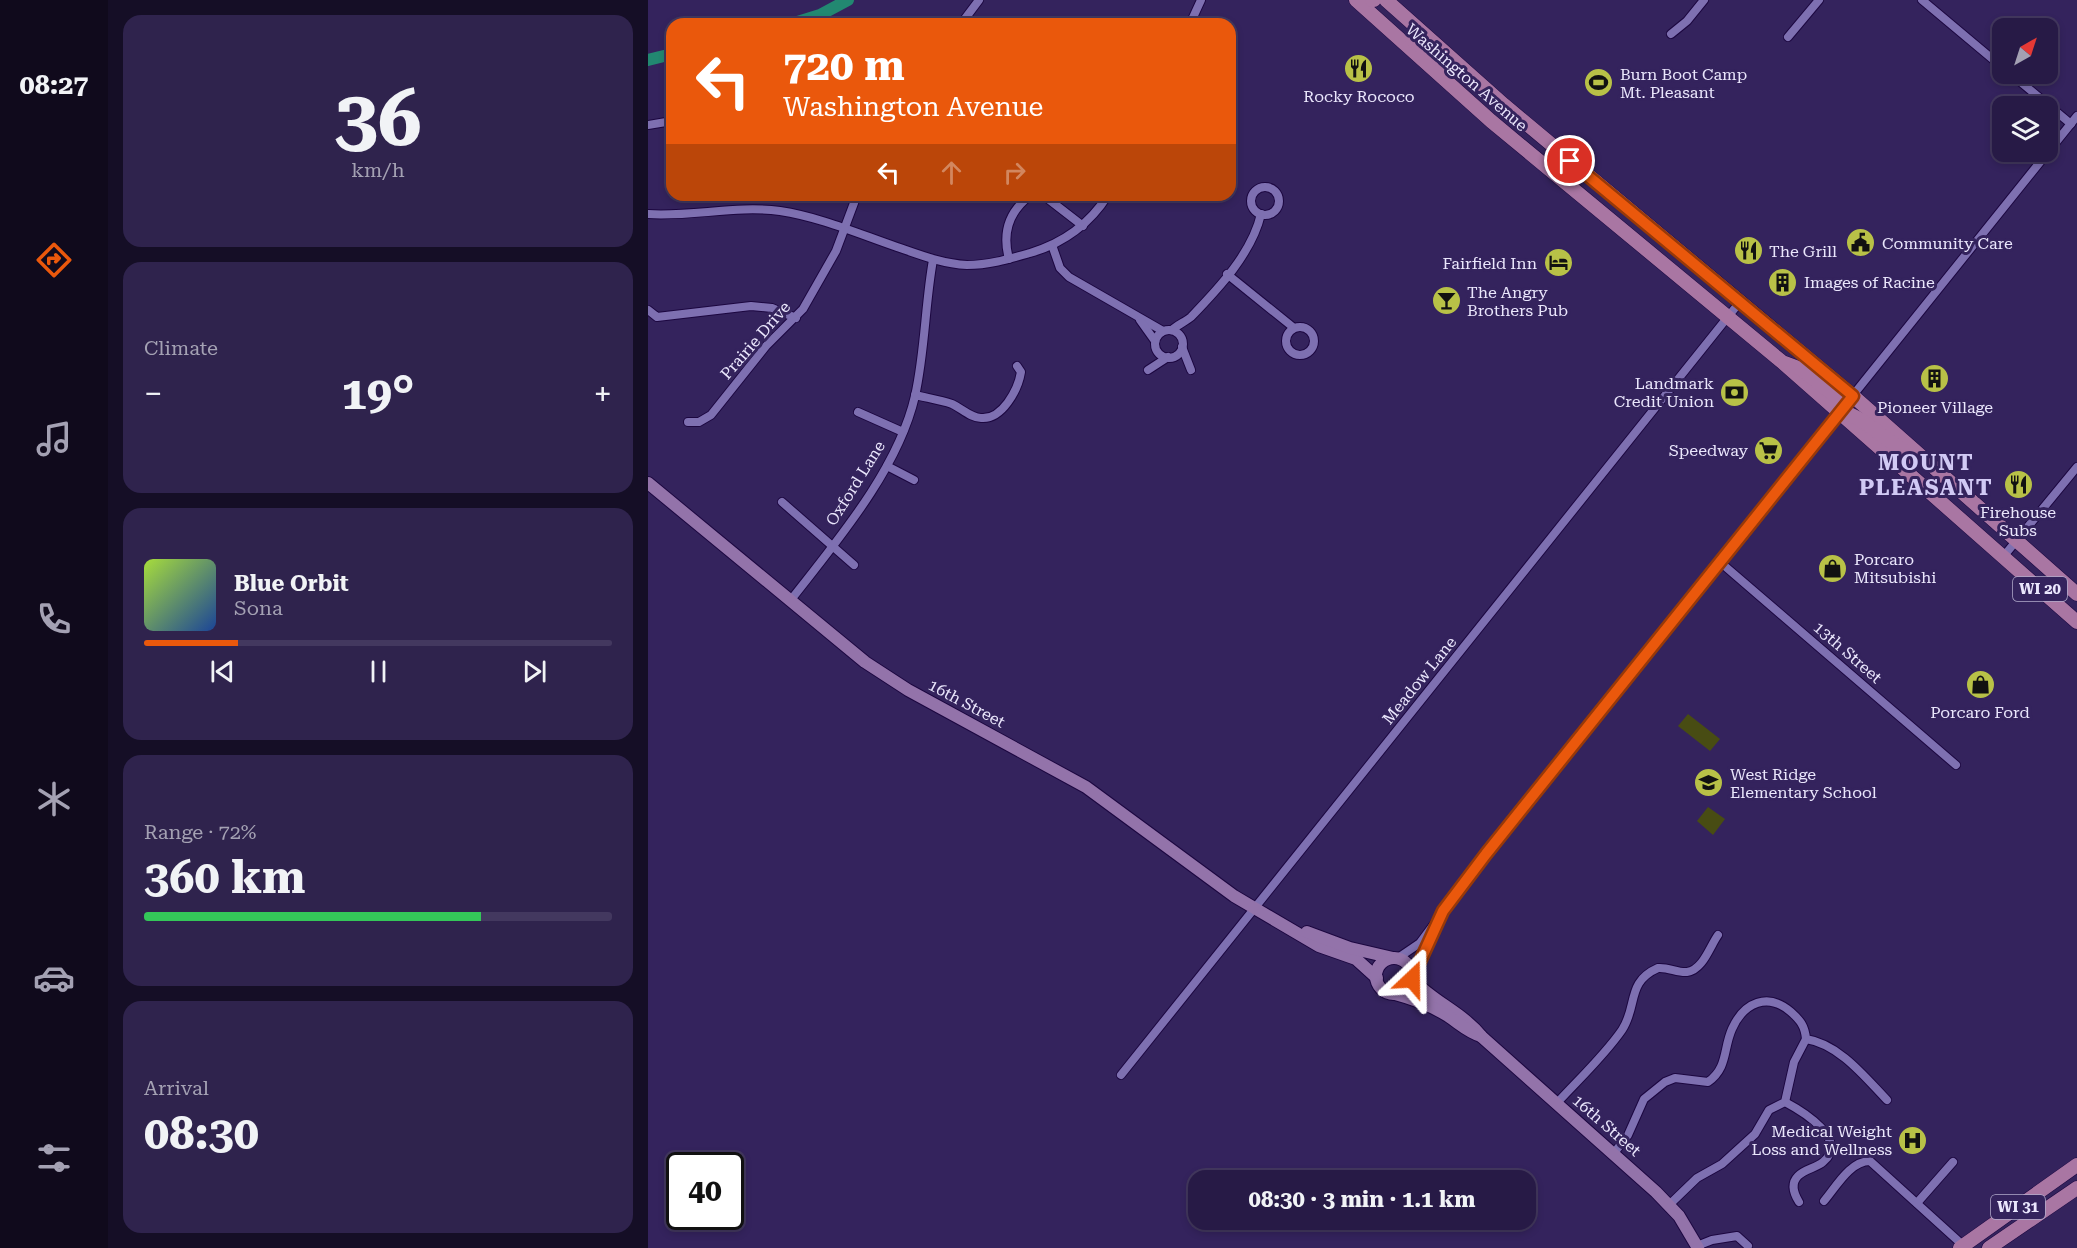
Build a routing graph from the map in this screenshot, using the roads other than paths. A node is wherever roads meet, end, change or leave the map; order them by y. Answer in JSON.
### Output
{"nodes":[{"id":1,"x":979,"y":0,"type":"edge"},
{"id":2,"x":1201,"y":0,"type":"edge"},
{"id":3,"x":1356,"y":0,"type":"edge"},
{"id":4,"x":1386,"y":0,"type":"edge"},
{"id":5,"x":1704,"y":0,"type":"edge"},
{"id":6,"x":1819,"y":0,"type":"edge"},
{"id":7,"x":1922,"y":0,"type":"edge"},
{"id":8,"x":1373,"y":3,"type":"edge"},
{"id":9,"x":966,"y":18,"type":"edge"},
{"id":10,"x":1193,"y":18,"type":"edge"},
{"id":11,"x":1671,"y":34,"type":"dead end"},
{"id":12,"x":1788,"y":37,"type":"dead end"},
{"id":13,"x":1992,"y":59,"type":"edge"},
{"id":14,"x":2025,"y":84,"type":"edge"},
{"id":15,"x":1481,"y":85,"type":"junction"},
{"id":16,"x":2074,"y":120,"type":"edge"},
{"id":17,"x":666,"y":122,"type":"edge"},
{"id":18,"x":648,"y":125,"type":"edge"},
{"id":19,"x":855,"y":201,"type":"edge"},
{"id":20,"x":1026,"y":201,"type":"edge"},
{"id":21,"x":1051,"y":201,"type":"edge"},
{"id":22,"x":1103,"y":201,"type":"edge"},
{"id":23,"x":648,"y":214,"type":"edge"},
{"id":24,"x":1261,"y":214,"type":"dead end"},
{"id":25,"x":1083,"y":226,"type":"junction"},
{"id":26,"x":845,"y":229,"type":"junction"},
{"id":27,"x":1052,"y":245,"type":"junction"},
{"id":28,"x":1009,"y":259,"type":"junction"},
{"id":29,"x":933,"y":260,"type":"junction"},
{"id":30,"x":1227,"y":274,"type":"junction"},
{"id":31,"x":1739,"y":303,"type":"junction"},
{"id":32,"x":648,"y":310,"type":"edge"},
{"id":33,"x":796,"y":318,"type":"junction"},
{"id":34,"x":1188,"y":319,"type":"junction"},
{"id":35,"x":1726,"y":319,"type":"junction"},
{"id":36,"x":1140,"y":320,"type":"junction"},
{"id":37,"x":1294,"y":328,"type":"dead end"},
{"id":38,"x":1167,"y":331,"type":"junction"},
{"id":39,"x":1182,"y":342,"type":"junction"},
{"id":40,"x":1156,"y":346,"type":"junction"},
{"id":41,"x":1171,"y":357,"type":"junction"},
{"id":42,"x":1780,"y":361,"type":"junction"},
{"id":43,"x":1017,"y":366,"type":"dead end"},
{"id":44,"x":915,"y":395,"type":"junction"},
{"id":45,"x":1853,"y":396,"type":"junction"},
{"id":46,"x":858,"y":412,"type":"dead end"},
{"id":47,"x":1839,"y":412,"type":"junction"},
{"id":48,"x":688,"y":422,"type":"dead end"},
{"id":49,"x":903,"y":432,"type":"junction"},
{"id":50,"x":887,"y":466,"type":"junction"},
{"id":51,"x":2077,"y":467,"type":"edge"},
{"id":52,"x":1941,"y":474,"type":"junction"},
{"id":53,"x":914,"y":480,"type":"dead end"},
{"id":54,"x":648,"y":483,"type":"edge"},
{"id":55,"x":782,"y":502,"type":"dead end"},
{"id":56,"x":2017,"y":541,"type":"junction"},
{"id":57,"x":832,"y":547,"type":"junction"},
{"id":58,"x":2003,"y":557,"type":"junction"},
{"id":59,"x":1720,"y":562,"type":"junction"},
{"id":60,"x":855,"y":565,"type":"dead end"},
{"id":61,"x":2077,"y":594,"type":"edge"},
{"id":62,"x":790,"y":601,"type":"junction"},
{"id":63,"x":2077,"y":622,"type":"edge"},
{"id":64,"x":1956,"y":765,"type":"dead end"},
{"id":65,"x":1255,"y":909,"type":"junction"},
{"id":66,"x":1443,"y":911,"type":"junction"},
{"id":67,"x":1289,"y":926,"type":"junction"},
{"id":68,"x":1718,"y":935,"type":"dead end"},
{"id":69,"x":1396,"y":958,"type":"junction"},
{"id":70,"x":1412,"y":977,"type":"junction"},
{"id":71,"x":1377,"y":978,"type":"junction"},
{"id":72,"x":1395,"y":993,"type":"junction"},
{"id":73,"x":1482,"y":1037,"type":"junction"},
{"id":74,"x":1806,"y":1039,"type":"junction"},
{"id":75,"x":1122,"y":1075,"type":"dead end"},
{"id":76,"x":1887,"y":1100,"type":"dead end"},
{"id":77,"x":1785,"y":1101,"type":"junction"},
{"id":78,"x":1557,"y":1103,"type":"junction"},
{"id":79,"x":1614,"y":1153,"type":"junction"},
{"id":80,"x":1953,"y":1162,"type":"dead end"},
{"id":81,"x":2077,"y":1165,"type":"edge"},
{"id":82,"x":2077,"y":1188,"type":"edge"},
{"id":83,"x":1824,"y":1201,"type":"dead end"},
{"id":84,"x":1799,"y":1202,"type":"dead end"},
{"id":85,"x":1917,"y":1203,"type":"junction"},
{"id":86,"x":1669,"y":1205,"type":"junction"},
{"id":87,"x":1748,"y":1246,"type":"dead end"},
{"id":88,"x":1698,"y":1247,"type":"edge"},
{"id":89,"x":1963,"y":1247,"type":"edge"},
{"id":90,"x":1989,"y":1248,"type":"edge"}],
"edges":[{"from":1,"to":9,"type":"street"},
{"from":2,"to":10,"type":"street"},
{"from":3,"to":8,"type":"main road","name":"Washington Avenue","number":"WI 20"},
{"from":4,"to":15,"type":"main road","name":"Washington Avenue","number":"WI 20"},
{"from":5,"to":11,"type":"street"},
{"from":6,"to":12,"type":"street"},
{"from":7,"to":13,"type":"street"},
{"from":8,"to":15,"type":"main road"},
{"from":8,"to":35,"type":"main road","name":"Washington Avenue","number":"WI 20"},
{"from":14,"to":16,"type":"street"},
{"from":15,"to":31,"type":"main road","name":"Washington Avenue","number":"WI 20"},
{"from":16,"to":45,"type":"street"},
{"from":17,"to":18,"type":"street"},
{"from":19,"to":26,"type":"street","name":"Prairie Drive"},
{"from":20,"to":28,"type":"street"},
{"from":21,"to":25,"type":"street"},
{"from":22,"to":25,"type":"street"},
{"from":23,"to":26,"type":"street"},
{"from":24,"to":30,"type":"street"},
{"from":25,"to":27,"type":"street"},
{"from":26,"to":29,"type":"street"},
{"from":26,"to":33,"type":"street","name":"Prairie Drive"},
{"from":27,"to":28,"type":"street"},
{"from":27,"to":36,"type":"street"},
{"from":28,"to":29,"type":"street"},
{"from":29,"to":44,"type":"street","name":"Oxford Lane"},
{"from":30,"to":34,"type":"street"},
{"from":30,"to":37,"type":"street"},
{"from":31,"to":35,"type":"street","name":"Meadow Lane"},
{"from":31,"to":45,"type":"main road","name":"Washington Avenue","number":"WI 20"},
{"from":32,"to":33,"type":"street"},
{"from":33,"to":48,"type":"street","name":"Prairie Drive"},
{"from":34,"to":38,"type":"street"},
{"from":34,"to":39,"type":"street"},
{"from":35,"to":42,"type":"main road","name":"Washington Avenue","number":"WI 20"},
{"from":35,"to":65,"type":"street","name":"Meadow Lane"},
{"from":36,"to":38,"type":"street"},
{"from":36,"to":40,"type":"street"},
{"from":38,"to":39,"type":"street"},
{"from":38,"to":40,"type":"street"},
{"from":39,"to":41,"type":"street"},
{"from":39,"to":41,"type":"street"},
{"from":40,"to":41,"type":"street"},
{"from":40,"to":41,"type":"street"},
{"from":42,"to":45,"type":"main road"},
{"from":42,"to":47,"type":"main road","name":"Washington Avenue","number":"WI 20"},
{"from":43,"to":44,"type":"street"},
{"from":44,"to":49,"type":"street","name":"Oxford Lane"},
{"from":45,"to":47,"type":"street"},
{"from":45,"to":52,"type":"main road","name":"Washington Avenue","number":"WI 20"},
{"from":46,"to":49,"type":"street"},
{"from":47,"to":52,"type":"main road"},
{"from":47,"to":58,"type":"main road","name":"Washington Avenue","number":"WI 20"},
{"from":47,"to":59,"type":"street"},
{"from":49,"to":50,"type":"street","name":"Oxford Lane"},
{"from":50,"to":53,"type":"street"},
{"from":50,"to":57,"type":"street","name":"Oxford Lane"},
{"from":51,"to":56,"type":"street"},
{"from":52,"to":56,"type":"main road","name":"Washington Avenue","number":"WI 20"},
{"from":54,"to":62,"type":"street","name":"16th Street"},
{"from":55,"to":57,"type":"street"},
{"from":56,"to":58,"type":"street"},
{"from":56,"to":61,"type":"main road","name":"Washington Avenue","number":"WI 20"},
{"from":57,"to":60,"type":"street"},
{"from":57,"to":62,"type":"street","name":"Oxford Lane"},
{"from":58,"to":63,"type":"main road","name":"Washington Avenue","number":"WI 20"},
{"from":59,"to":64,"type":"street","name":"13th Street"},
{"from":59,"to":66,"type":"street"},
{"from":62,"to":65,"type":"street","name":"16th Street"},
{"from":65,"to":67,"type":"street","name":"16th Street"},
{"from":65,"to":75,"type":"street","name":"Meadow Lane"},
{"from":66,"to":69,"type":"street"},
{"from":66,"to":70,"type":"street"},
{"from":67,"to":69,"type":"street","name":"16th Street"},
{"from":67,"to":71,"type":"street","name":"16th Street"},
{"from":68,"to":78,"type":"street"},
{"from":69,"to":70,"type":"street","name":"16th Street"},
{"from":69,"to":71,"type":"street"},
{"from":70,"to":72,"type":"street"},
{"from":70,"to":73,"type":"street","name":"16th Street"},
{"from":71,"to":72,"type":"street","name":"16th Street"},
{"from":72,"to":73,"type":"street","name":"16th Street"},
{"from":73,"to":78,"type":"street","name":"16th Street"},
{"from":74,"to":76,"type":"street"},
{"from":74,"to":77,"type":"street"},
{"from":74,"to":79,"type":"street"},
{"from":77,"to":84,"type":"street"},
{"from":77,"to":86,"type":"street"},
{"from":78,"to":79,"type":"street","name":"16th Street"},
{"from":79,"to":86,"type":"street","name":"16th Street"},
{"from":80,"to":85,"type":"street"},
{"from":81,"to":89,"type":"main road","number":"WI 31"},
{"from":82,"to":90,"type":"main road","number":"WI 31"},
{"from":83,"to":85,"type":"street"},
{"from":85,"to":89,"type":"street"},
{"from":86,"to":88,"type":"street","name":"16th Street"},
{"from":87,"to":88,"type":"street"}]}
